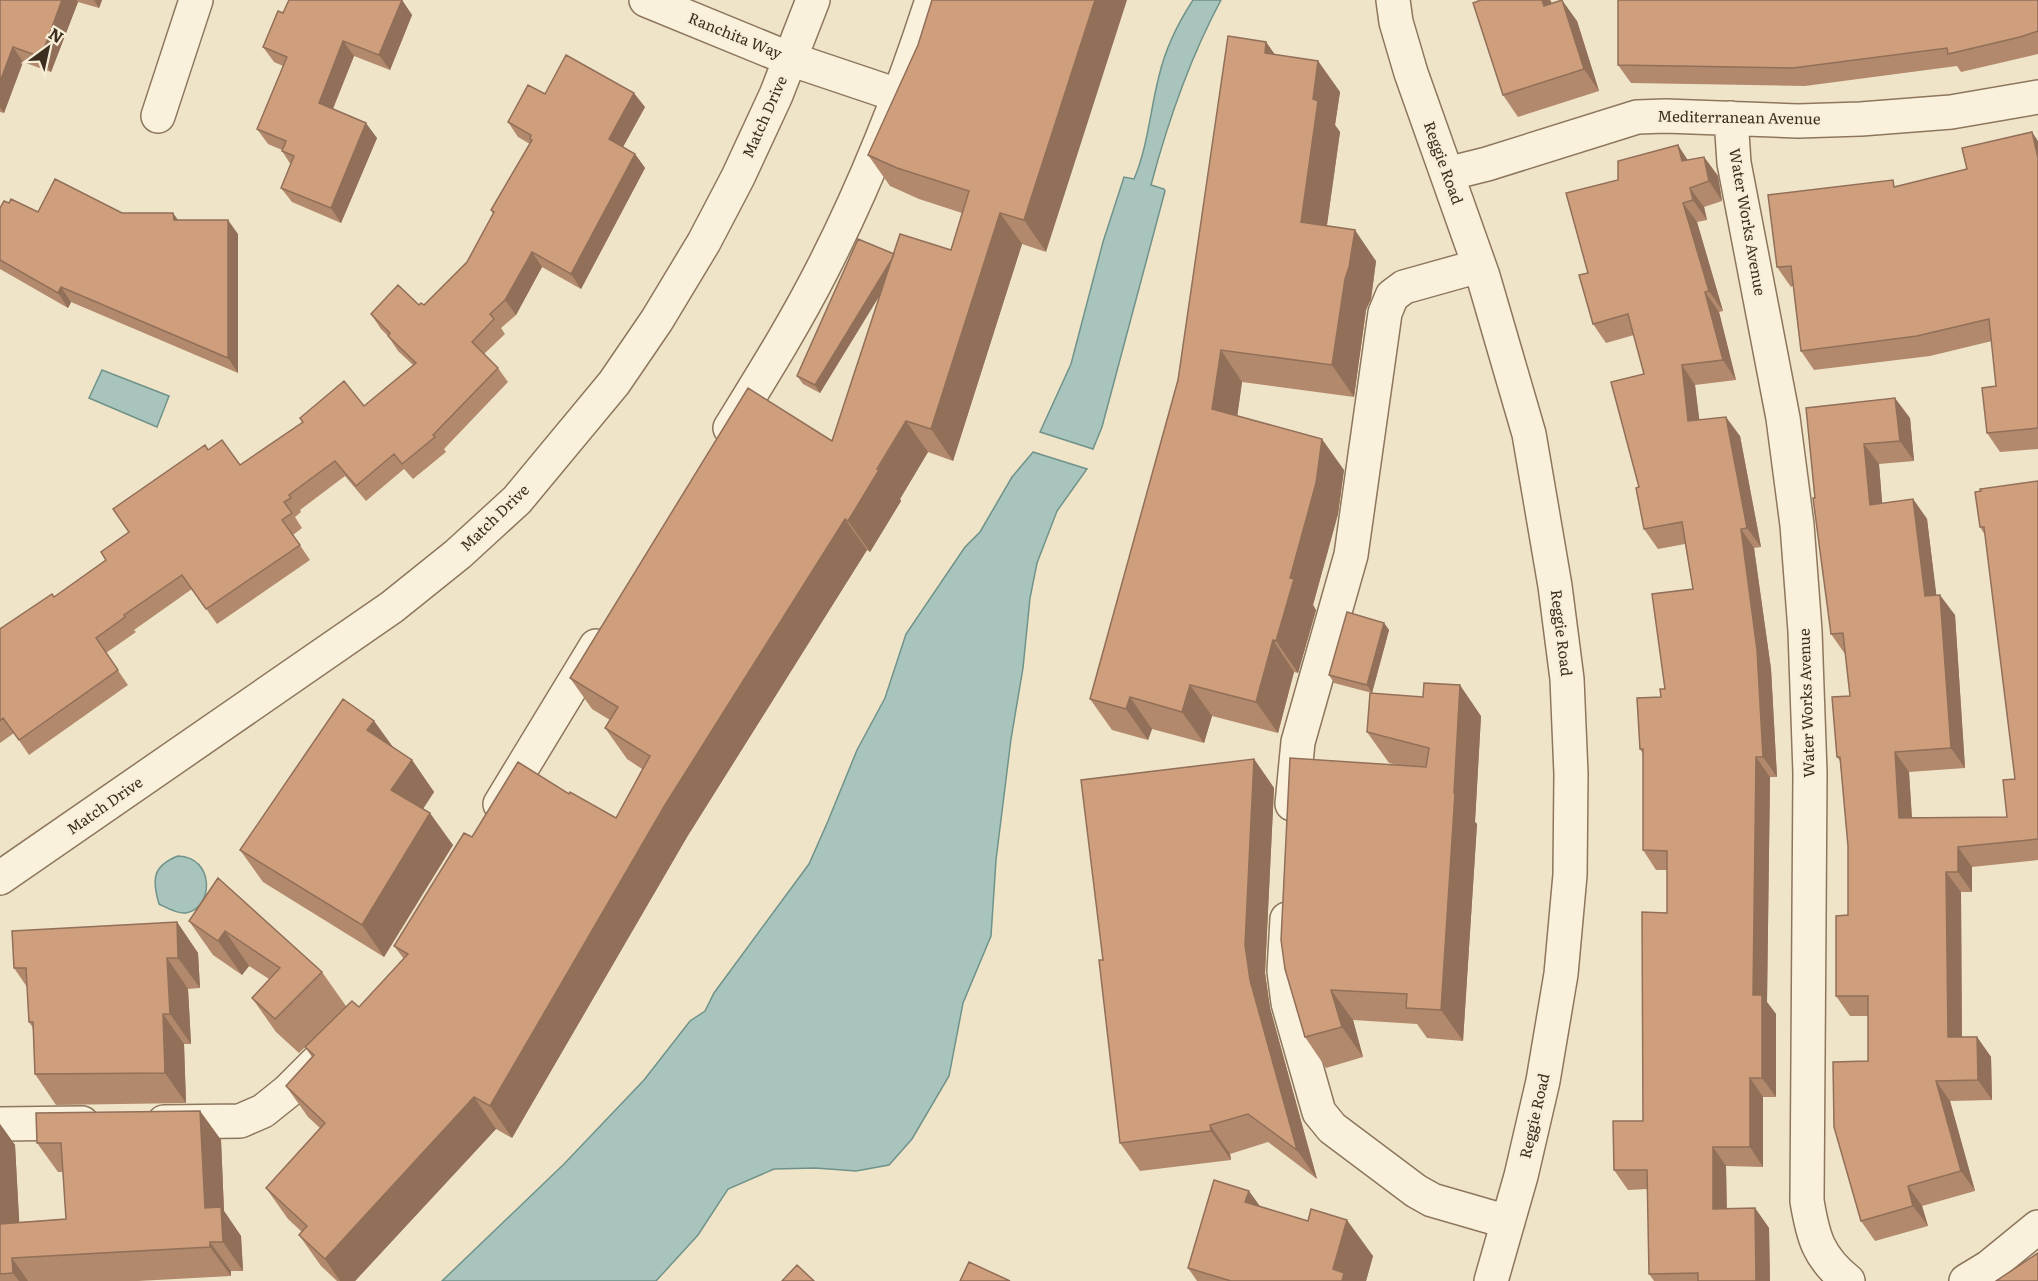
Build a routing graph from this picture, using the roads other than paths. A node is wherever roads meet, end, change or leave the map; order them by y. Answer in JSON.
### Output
{"nodes":[{"id":1,"x":196,"y":0,"type":"edge"},
{"id":2,"x":646,"y":0,"type":"edge"},
{"id":3,"x":813,"y":0,"type":"edge"},
{"id":4,"x":932,"y":0,"type":"edge"},
{"id":5,"x":1393,"y":0,"type":"edge"},
{"id":6,"x":790,"y":59,"type":"junction"},
{"id":7,"x":897,"y":95,"type":"junction"},
{"id":8,"x":2038,"y":97,"type":"edge"},
{"id":9,"x":158,"y":116,"type":"dead end"},
{"id":10,"x":1731,"y":118,"type":"junction"},
{"id":11,"x":1447,"y":174,"type":"junction"},
{"id":12,"x":1479,"y":266,"type":"junction"},
{"id":13,"x":716,"y":452,"type":"edge"},
{"id":14,"x":609,"y":625,"type":"edge"},
{"id":15,"x":487,"y":825,"type":"edge"},
{"id":16,"x":1291,"y":833,"type":"edge"},
{"id":17,"x":0,"y":878,"type":"edge"},
{"id":18,"x":1288,"y":891,"type":"edge"},
{"id":19,"x":345,"y":1034,"type":"edge"},
{"id":20,"x":0,"y":1124,"type":"edge"},
{"id":21,"x":1508,"y":1222,"type":"junction"},
{"id":22,"x":2038,"y":1227,"type":"edge"},
{"id":23,"x":1491,"y":1281,"type":"edge"},
{"id":24,"x":1848,"y":1281,"type":"edge"},
{"id":25,"x":1966,"y":1281,"type":"edge"}],
"edges":[{"from":1,"to":9,"type":"street"},
{"from":2,"to":6,"type":"street","name":"Ranchita Way"},
{"from":3,"to":6,"type":"street","name":"Match Drive"},
{"from":4,"to":7,"type":"street"},
{"from":5,"to":11,"type":"street","name":"Reggie Road"},
{"from":6,"to":7,"type":"street","name":"Ranchita Way"},
{"from":6,"to":17,"type":"street","name":"Match Drive"},
{"from":7,"to":13,"type":"street"},
{"from":8,"to":10,"type":"street","name":"Mediterranean Avenue"},
{"from":10,"to":11,"type":"street","name":"Mediterranean Avenue"},
{"from":10,"to":24,"type":"street","name":"Water Works Avenue"},
{"from":11,"to":12,"type":"street","name":"Reggie Road"},
{"from":12,"to":16,"type":"street"},
{"from":12,"to":21,"type":"street","name":"Reggie Road"},
{"from":14,"to":15,"type":"street"},
{"from":18,"to":21,"type":"street"},
{"from":19,"to":20,"type":"street"},
{"from":21,"to":23,"type":"street","name":"Reggie Road"},
{"from":22,"to":25,"type":"street"}]}
